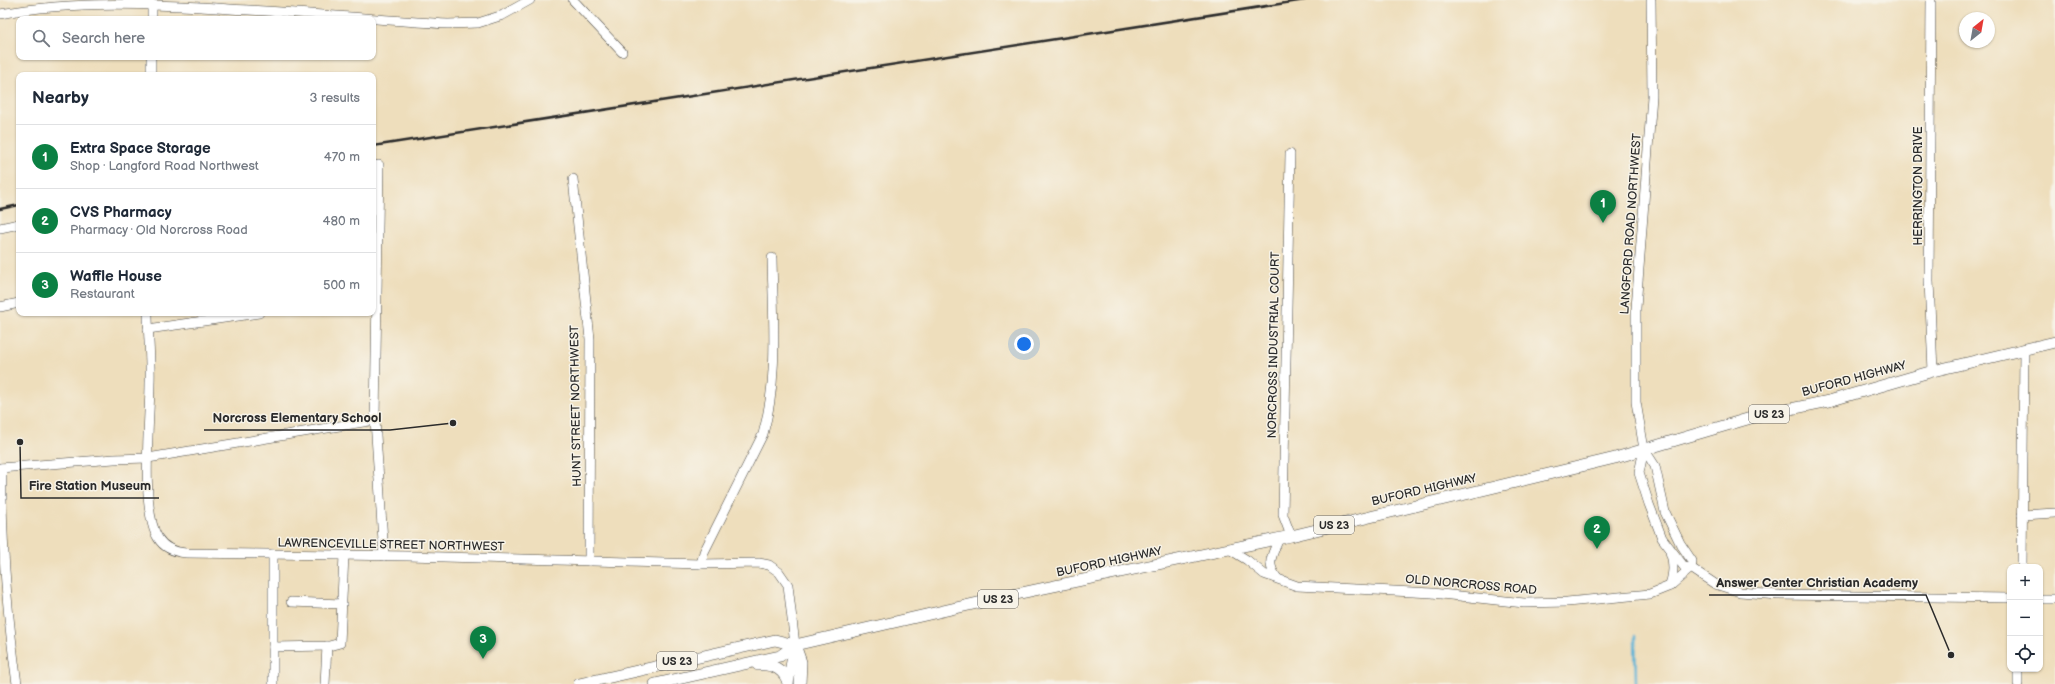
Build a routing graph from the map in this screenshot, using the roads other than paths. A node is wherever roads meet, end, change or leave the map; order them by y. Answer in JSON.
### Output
{"nodes":[{"id":1,"x":530,"y":0,"type":"edge"},
{"id":2,"x":574,"y":0,"type":"edge"},
{"id":3,"x":1651,"y":0,"type":"edge"},
{"id":4,"x":1931,"y":0,"type":"edge"},
{"id":5,"x":152,"y":4,"type":"junction"},
{"id":6,"x":0,"y":14,"type":"edge"},
{"id":7,"x":152,"y":16,"type":"edge"},
{"id":8,"x":330,"y":16,"type":"edge"},
{"id":9,"x":376,"y":19,"type":"edge"},
{"id":10,"x":622,"y":52,"type":"dead end"},
{"id":11,"x":151,"y":60,"type":"edge"},
{"id":12,"x":151,"y":72,"type":"edge"},
{"id":13,"x":1290,"y":154,"type":"dead end"},
{"id":14,"x":573,"y":179,"type":"dead end"},
{"id":15,"x":16,"y":225,"type":"edge"},
{"id":16,"x":0,"y":228,"type":"edge"},
{"id":17,"x":772,"y":258,"type":"dead end"},
{"id":18,"x":16,"y":304,"type":"edge"},
{"id":19,"x":0,"y":307,"type":"edge"},
{"id":20,"x":148,"y":316,"type":"edge"},
{"id":21,"x":238,"y":316,"type":"edge"},
{"id":22,"x":375,"y":316,"type":"edge"},
{"id":23,"x":148,"y":329,"type":"junction"},
{"id":24,"x":2055,"y":342,"type":"edge"},
{"id":25,"x":2024,"y":350,"type":"junction"},
{"id":26,"x":1933,"y":371,"type":"junction"},
{"id":27,"x":374,"y":420,"type":"junction"},
{"id":28,"x":1644,"y":449,"type":"junction"},
{"id":29,"x":148,"y":458,"type":"junction"},
{"id":30,"x":1,"y":468,"type":"edge"},
{"id":31,"x":2055,"y":513,"type":"edge"},
{"id":32,"x":2022,"y":515,"type":"junction"},
{"id":33,"x":1291,"y":536,"type":"junction"},
{"id":34,"x":1279,"y":538,"type":"junction"},
{"id":35,"x":1667,"y":546,"type":"junction"},
{"id":36,"x":1229,"y":549,"type":"junction"},
{"id":37,"x":273,"y":554,"type":"junction"},
{"id":38,"x":344,"y":556,"type":"junction"},
{"id":39,"x":384,"y":556,"type":"junction"},
{"id":40,"x":589,"y":561,"type":"junction"},
{"id":41,"x":701,"y":564,"type":"junction"},
{"id":42,"x":2022,"y":564,"type":"edge"},
{"id":43,"x":1692,"y":568,"type":"junction"},
{"id":44,"x":1277,"y":578,"type":"junction"},
{"id":45,"x":1670,"y":586,"type":"junction"},
{"id":46,"x":2007,"y":598,"type":"edge"},
{"id":47,"x":2043,"y":599,"type":"edge"},
{"id":48,"x":2055,"y":599,"type":"edge"},
{"id":49,"x":291,"y":602,"type":"dead end"},
{"id":50,"x":342,"y":604,"type":"junction"},
{"id":51,"x":795,"y":645,"type":"junction"},
{"id":52,"x":273,"y":646,"type":"junction"},
{"id":53,"x":327,"y":646,"type":"junction"},
{"id":54,"x":744,"y":666,"type":"junction"},
{"id":55,"x":2018,"y":672,"type":"edge"},
{"id":56,"x":17,"y":684,"type":"edge"},
{"id":57,"x":273,"y":684,"type":"edge"},
{"id":58,"x":325,"y":684,"type":"edge"},
{"id":59,"x":579,"y":684,"type":"edge"},
{"id":60,"x":655,"y":684,"type":"edge"},
{"id":61,"x":788,"y":684,"type":"edge"},
{"id":62,"x":800,"y":684,"type":"edge"},
{"id":63,"x":2018,"y":684,"type":"edge"}],
"edges":[{"from":1,"to":9,"type":"street"},
{"from":2,"to":10,"type":"street"},
{"from":3,"to":28,"type":"street","name":"LANGFORD ROAD NORTHWEST"},
{"from":4,"to":26,"type":"street","name":"HERRINGTON DRIVE"},
{"from":5,"to":6,"type":"street"},
{"from":5,"to":7,"type":"street"},
{"from":5,"to":8,"type":"street"},
{"from":11,"to":12,"type":"street"},
{"from":13,"to":33,"type":"street","name":"NORCROSS INDUSTRIAL COURT"},
{"from":14,"to":40,"type":"street","name":"HUNT STREET NORTHWEST"},
{"from":15,"to":16,"type":"street"},
{"from":17,"to":41,"type":"street"},
{"from":18,"to":19,"type":"street"},
{"from":20,"to":23,"type":"street","name":"LAWRENCEVILLE STREET NORTHWEST"},
{"from":21,"to":23,"type":"street"},
{"from":22,"to":27,"type":"street"},
{"from":23,"to":29,"type":"street","name":"LAWRENCEVILLE STREET NORTHWEST"},
{"from":24,"to":25,"type":"main road","name":"BUFORD HIGHWAY","number":"US 23"},
{"from":25,"to":26,"type":"main road","name":"BUFORD HIGHWAY","number":"US 23"},
{"from":25,"to":32,"type":"street"},
{"from":26,"to":28,"type":"main road","name":"BUFORD HIGHWAY","number":"US 23"},
{"from":27,"to":29,"type":"street"},
{"from":27,"to":39,"type":"street"},
{"from":28,"to":33,"type":"main road","name":"BUFORD HIGHWAY","number":"US 23"},
{"from":28,"to":35,"type":"street","name":"LANGFORD ROAD NORTHWEST"},
{"from":28,"to":43,"type":"street","name":"LANGFORD ROAD NORTHWEST"},
{"from":29,"to":30,"type":"street"},
{"from":29,"to":37,"type":"street","name":"LAWRENCEVILLE STREET NORTHWEST"},
{"from":30,"to":56,"type":"street"},
{"from":31,"to":32,"type":"street"},
{"from":32,"to":42,"type":"street"},
{"from":33,"to":34,"type":"main road","name":"BUFORD HIGHWAY","number":"US 23"},
{"from":34,"to":36,"type":"main road","name":"BUFORD HIGHWAY","number":"US 23"},
{"from":34,"to":44,"type":"street"},
{"from":35,"to":43,"type":"street","name":"LANGFORD ROAD NORTHWEST"},
{"from":35,"to":45,"type":"street"},
{"from":36,"to":44,"type":"street","name":"OLD NORCROSS ROAD"},
{"from":36,"to":51,"type":"main road","name":"BUFORD HIGHWAY","number":"US 23"},
{"from":37,"to":38,"type":"street","name":"LAWRENCEVILLE STREET NORTHWEST"},
{"from":37,"to":52,"type":"street"},
{"from":38,"to":39,"type":"street","name":"LAWRENCEVILLE STREET NORTHWEST"},
{"from":38,"to":50,"type":"street"},
{"from":39,"to":40,"type":"street","name":"LAWRENCEVILLE STREET NORTHWEST"},
{"from":40,"to":41,"type":"street","name":"LAWRENCEVILLE STREET NORTHWEST"},
{"from":41,"to":51,"type":"street","name":"LAWRENCEVILLE STREET NORTHWEST"},
{"from":43,"to":45,"type":"street","name":"OLD NORCROSS ROAD"},
{"from":43,"to":46,"type":"street"},
{"from":44,"to":45,"type":"street","name":"OLD NORCROSS ROAD"},
{"from":47,"to":48,"type":"street"},
{"from":49,"to":50,"type":"street"},
{"from":50,"to":53,"type":"street"},
{"from":51,"to":54,"type":"main road","name":"BUFORD HIGHWAY","number":"US 23"},
{"from":51,"to":59,"type":"main road","name":"BUFORD HIGHWAY","number":"US 23"},
{"from":51,"to":61,"type":"main road"},
{"from":51,"to":62,"type":"main road"},
{"from":52,"to":53,"type":"street"},
{"from":52,"to":57,"type":"street"},
{"from":53,"to":58,"type":"street"},
{"from":54,"to":60,"type":"main road","name":"BUFORD HIGHWAY","number":"US 23"},
{"from":54,"to":61,"type":"main road"},
{"from":55,"to":63,"type":"street"}]}
